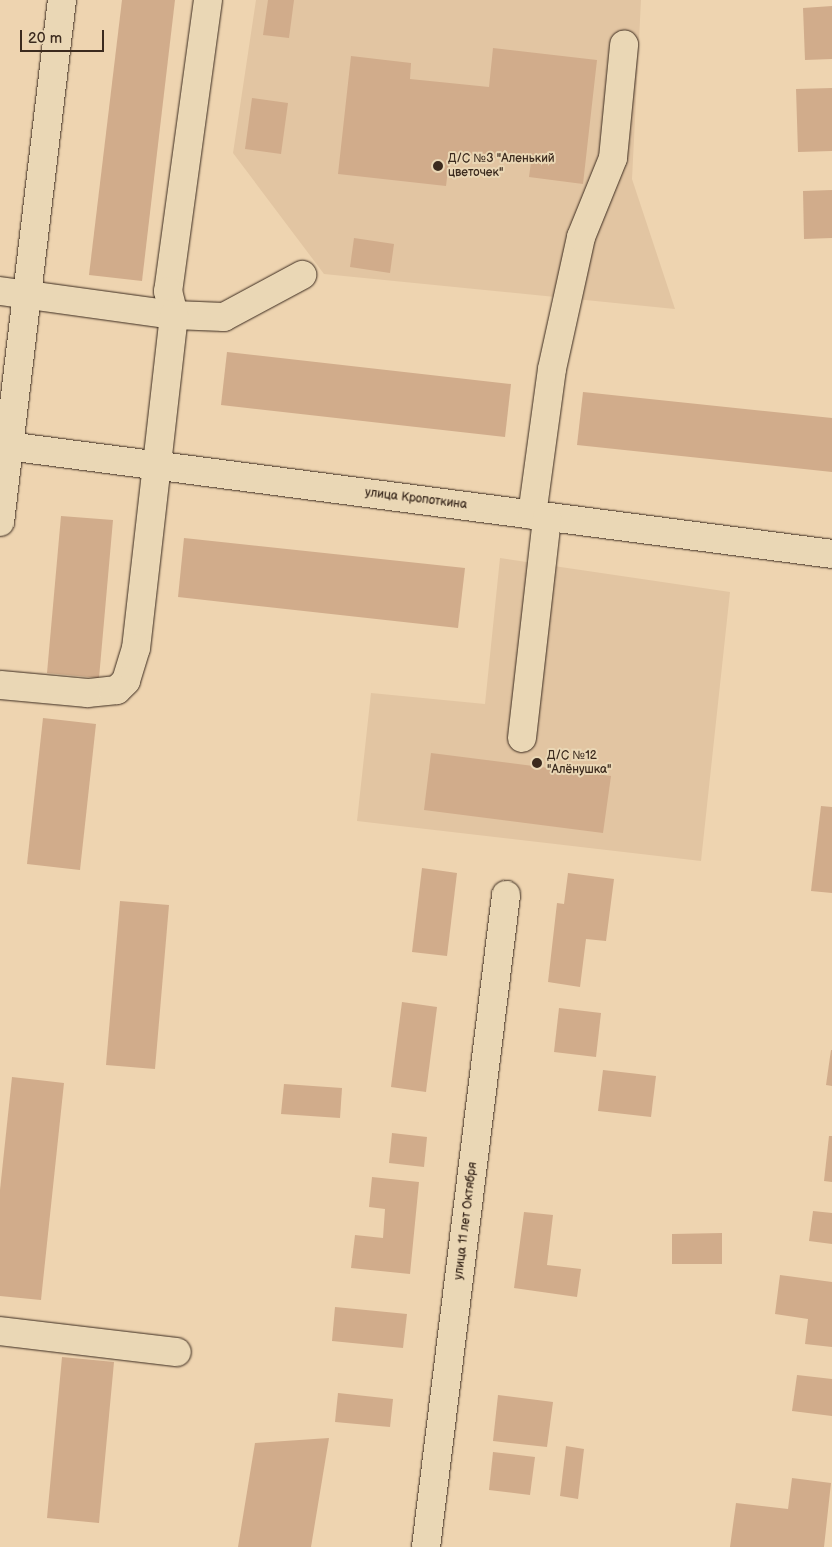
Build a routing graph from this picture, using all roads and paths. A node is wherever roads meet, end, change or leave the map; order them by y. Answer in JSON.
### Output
{"nodes":[{"id":1,"x":62,"y":0,"type":"edge"},
{"id":2,"x":208,"y":0,"type":"edge"},
{"id":3,"x":624,"y":45,"type":"dead end"},
{"id":4,"x":302,"y":275,"type":"dead end"},
{"id":5,"x":12,"y":293,"type":"edge"},
{"id":6,"x":174,"y":315,"type":"junction"},
{"id":7,"x":4,"y":446,"type":"edge"},
{"id":8,"x":156,"y":466,"type":"junction"},
{"id":9,"x":540,"y":516,"type":"junction"},
{"id":10,"x":0,"y":522,"type":"edge"},
{"id":11,"x":832,"y":554,"type":"edge"},
{"id":12,"x":0,"y":685,"type":"edge"},
{"id":13,"x":522,"y":738,"type":"dead end"},
{"id":14,"x":506,"y":895,"type":"dead end"},
{"id":15,"x":0,"y":1331,"type":"edge"},
{"id":16,"x":177,"y":1352,"type":"dead end"},
{"id":17,"x":426,"y":1547,"type":"edge"}],
"edges":[{"from":1,"to":5,"type":"street"},
{"from":2,"to":6,"type":"street"},
{"from":3,"to":9,"type":"street"},
{"from":4,"to":6,"type":"street"},
{"from":5,"to":6,"type":"street"},
{"from":5,"to":7,"type":"street"},
{"from":6,"to":8,"type":"street"},
{"from":7,"to":8,"type":"street","name":"улица Кропоткина"},
{"from":7,"to":10,"type":"street"},
{"from":8,"to":9,"type":"street","name":"улица Кропоткина"},
{"from":8,"to":12,"type":"street"},
{"from":9,"to":11,"type":"street","name":"улица Кропоткина"},
{"from":9,"to":13,"type":"street"},
{"from":14,"to":17,"type":"street","name":"улица 11 лет Октября"},
{"from":15,"to":16,"type":"street"}]}
